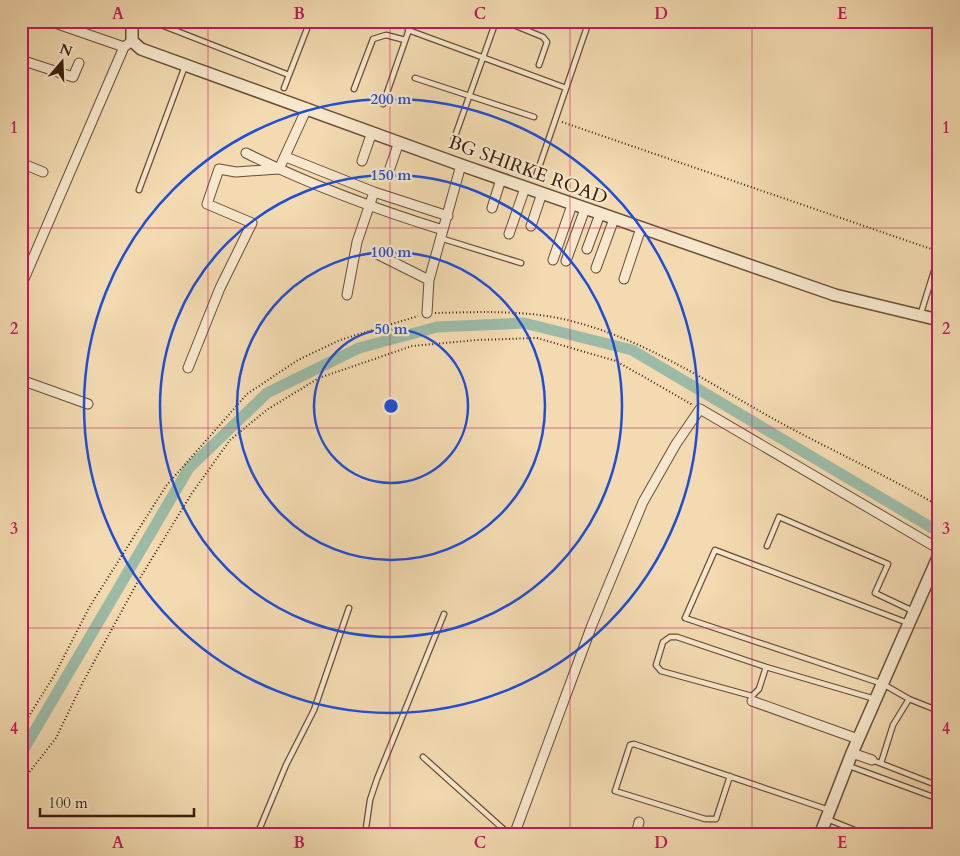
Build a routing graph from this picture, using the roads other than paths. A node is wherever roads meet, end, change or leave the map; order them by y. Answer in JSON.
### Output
{"nodes":[{"id":1,"x":49,"y":21,"type":"edge"},
{"id":2,"x":132,"y":21,"type":"edge"},
{"id":3,"x":151,"y":21,"type":"edge"},
{"id":4,"x":310,"y":21,"type":"edge"},
{"id":5,"x":412,"y":21,"type":"edge"},
{"id":6,"x":496,"y":21,"type":"edge"},
{"id":7,"x":504,"y":21,"type":"edge"},
{"id":8,"x":589,"y":21,"type":"edge"},
{"id":9,"x":408,"y":30,"type":"junction"},
{"id":10,"x":405,"y":40,"type":"junction"},
{"id":11,"x":128,"y":44,"type":"junction"},
{"id":12,"x":483,"y":58,"type":"junction"},
{"id":13,"x":21,"y":60,"type":"edge"},
{"id":14,"x":79,"y":63,"type":"dead end"},
{"id":15,"x":185,"y":65,"type":"junction"},
{"id":16,"x":539,"y":66,"type":"dead end"},
{"id":17,"x":289,"y":75,"type":"junction"},
{"id":18,"x":415,"y":78,"type":"dead end"},
{"id":19,"x":284,"y":88,"type":"dead end"},
{"id":20,"x":566,"y":88,"type":"junction"},
{"id":21,"x":354,"y":89,"type":"dead end"},
{"id":22,"x":470,"y":96,"type":"junction"},
{"id":23,"x":383,"y":104,"type":"dead end"},
{"id":24,"x":308,"y":108,"type":"junction"},
{"id":25,"x":534,"y":117,"type":"dead end"},
{"id":26,"x":372,"y":132,"type":"junction"},
{"id":27,"x":454,"y":139,"type":"dead end"},
{"id":28,"x":399,"y":142,"type":"junction"},
{"id":29,"x":246,"y":153,"type":"dead end"},
{"id":30,"x":286,"y":157,"type":"junction"},
{"id":31,"x":362,"y":160,"type":"dead end"},
{"id":32,"x":21,"y":164,"type":"edge"},
{"id":33,"x":461,"y":165,"type":"junction"},
{"id":34,"x":390,"y":168,"type":"dead end"},
{"id":35,"x":280,"y":169,"type":"junction"},
{"id":36,"x":43,"y":172,"type":"dead end"},
{"id":37,"x":536,"y":176,"type":"dead end"},
{"id":38,"x":501,"y":179,"type":"junction"},
{"id":39,"x":525,"y":188,"type":"junction"},
{"id":40,"x":138,"y":190,"type":"dead end"},
{"id":41,"x":374,"y":192,"type":"junction"},
{"id":42,"x":542,"y":193,"type":"junction"},
{"id":43,"x":572,"y":204,"type":"junction"},
{"id":44,"x":369,"y":207,"type":"junction"},
{"id":45,"x":492,"y":208,"type":"dead end"},
{"id":46,"x":584,"y":209,"type":"junction"},
{"id":47,"x":600,"y":214,"type":"junction"},
{"id":48,"x":448,"y":216,"type":"junction"},
{"id":49,"x":614,"y":219,"type":"junction"},
{"id":50,"x":531,"y":226,"type":"dead end"},
{"id":51,"x":642,"y":228,"type":"junction"},
{"id":52,"x":442,"y":234,"type":"junction"},
{"id":53,"x":509,"y":234,"type":"dead end"},
{"id":54,"x":587,"y":249,"type":"dead end"},
{"id":55,"x":939,"y":253,"type":"edge"},
{"id":56,"x":376,"y":254,"type":"dead end"},
{"id":57,"x":553,"y":260,"type":"dead end"},
{"id":58,"x":566,"y":261,"type":"dead end"},
{"id":59,"x":521,"y":263,"type":"dead end"},
{"id":60,"x":596,"y":268,"type":"dead end"},
{"id":61,"x":624,"y":279,"type":"dead end"},
{"id":62,"x":429,"y":280,"type":"junction"},
{"id":63,"x":21,"y":286,"type":"edge"},
{"id":64,"x":346,"y":295,"type":"dead end"},
{"id":65,"x":427,"y":313,"type":"road end"},
{"id":66,"x":920,"y":316,"type":"junction"},
{"id":67,"x":939,"y":320,"type":"edge"},
{"id":68,"x":188,"y":368,"type":"dead end"},
{"id":69,"x":21,"y":380,"type":"edge"},
{"id":70,"x":88,"y":404,"type":"dead end"},
{"id":71,"x":767,"y":546,"type":"dead end"},
{"id":72,"x":939,"y":549,"type":"edge"},
{"id":73,"x":939,"y":555,"type":"edge"},
{"id":74,"x":349,"y":608,"type":"dead end"},
{"id":75,"x":913,"y":611,"type":"junction"},
{"id":76,"x":444,"y":614,"type":"dead end"},
{"id":77,"x":908,"y":623,"type":"junction"},
{"id":78,"x":766,"y":667,"type":"junction"},
{"id":79,"x":882,"y":684,"type":"junction"},
{"id":80,"x":909,"y":699,"type":"junction"},
{"id":81,"x":876,"y":700,"type":"junction"},
{"id":82,"x":752,"y":701,"type":"dead end"},
{"id":83,"x":939,"y":711,"type":"edge"},
{"id":84,"x":858,"y":739,"type":"junction"},
{"id":85,"x":852,"y":753,"type":"junction"},
{"id":86,"x":423,"y":757,"type":"dead end"},
{"id":87,"x":876,"y":762,"type":"junction"},
{"id":88,"x":847,"y":765,"type":"junction"},
{"id":89,"x":730,"y":776,"type":"junction"},
{"id":90,"x":939,"y":786,"type":"edge"},
{"id":91,"x":939,"y":799,"type":"edge"},
{"id":92,"x":827,"y":814,"type":"junction"},
{"id":93,"x":639,"y":822,"type":"dead end"},
{"id":94,"x":258,"y":835,"type":"edge"},
{"id":95,"x":365,"y":835,"type":"edge"},
{"id":96,"x":512,"y":835,"type":"edge"},
{"id":97,"x":636,"y":835,"type":"edge"},
{"id":98,"x":820,"y":835,"type":"edge"},
{"id":99,"x":867,"y":835,"type":"edge"}],
"edges":[{"from":1,"to":11,"type":"street"},
{"from":2,"to":11,"type":"street"},
{"from":3,"to":17,"type":"lane"},
{"from":4,"to":17,"type":"lane"},
{"from":5,"to":9,"type":"lane"},
{"from":6,"to":12,"type":"lane"},
{"from":7,"to":16,"type":"lane"},
{"from":8,"to":20,"type":"lane"},
{"from":9,"to":10,"type":"lane"},
{"from":9,"to":12,"type":"lane"},
{"from":10,"to":21,"type":"lane"},
{"from":10,"to":23,"type":"lane"},
{"from":11,"to":15,"type":"street","name":"BG SHIRKE ROAD"},
{"from":11,"to":63,"type":"street"},
{"from":12,"to":20,"type":"lane"},
{"from":12,"to":22,"type":"lane"},
{"from":13,"to":14,"type":"street"},
{"from":15,"to":24,"type":"street","name":"BG SHIRKE ROAD"},
{"from":15,"to":40,"type":"lane"},
{"from":17,"to":19,"type":"lane"},
{"from":18,"to":22,"type":"lane"},
{"from":20,"to":37,"type":"lane"},
{"from":22,"to":25,"type":"lane"},
{"from":22,"to":27,"type":"lane"},
{"from":24,"to":26,"type":"street","name":"BG SHIRKE ROAD"},
{"from":24,"to":30,"type":"street"},
{"from":26,"to":28,"type":"street","name":"BG SHIRKE ROAD"},
{"from":26,"to":31,"type":"street"},
{"from":28,"to":33,"type":"street","name":"BG SHIRKE ROAD"},
{"from":28,"to":34,"type":"street"},
{"from":29,"to":35,"type":"street"},
{"from":30,"to":35,"type":"street"},
{"from":30,"to":41,"type":"street"},
{"from":32,"to":36,"type":"street"},
{"from":33,"to":38,"type":"street","name":"BG SHIRKE ROAD"},
{"from":33,"to":48,"type":"street"},
{"from":35,"to":44,"type":"street"},
{"from":35,"to":68,"type":"street"},
{"from":38,"to":39,"type":"street","name":"BG SHIRKE ROAD"},
{"from":38,"to":45,"type":"street"},
{"from":39,"to":42,"type":"street","name":"BG SHIRKE ROAD"},
{"from":39,"to":53,"type":"street"},
{"from":41,"to":44,"type":"street"},
{"from":41,"to":48,"type":"street"},
{"from":42,"to":43,"type":"street","name":"BG SHIRKE ROAD"},
{"from":42,"to":50,"type":"street"},
{"from":43,"to":46,"type":"street","name":"BG SHIRKE ROAD"},
{"from":43,"to":57,"type":"street"},
{"from":44,"to":52,"type":"street"},
{"from":44,"to":64,"type":"street"},
{"from":46,"to":47,"type":"street","name":"BG SHIRKE ROAD"},
{"from":46,"to":58,"type":"street"},
{"from":47,"to":49,"type":"street","name":"BG SHIRKE ROAD"},
{"from":47,"to":54,"type":"street"},
{"from":48,"to":52,"type":"street"},
{"from":49,"to":51,"type":"street","name":"BG SHIRKE ROAD"},
{"from":49,"to":60,"type":"street"},
{"from":51,"to":61,"type":"street"},
{"from":51,"to":66,"type":"street","name":"BG SHIRKE ROAD"},
{"from":52,"to":59,"type":"lane"},
{"from":52,"to":62,"type":"street"},
{"from":55,"to":66,"type":"lane"},
{"from":56,"to":62,"type":"street"},
{"from":62,"to":65,"type":"street"},
{"from":66,"to":67,"type":"street","name":"BG SHIRKE ROAD"},
{"from":69,"to":70,"type":"street"},
{"from":71,"to":75,"type":"lane"},
{"from":72,"to":96,"type":"street"},
{"from":73,"to":75,"type":"street"},
{"from":74,"to":94,"type":"lane"},
{"from":75,"to":77,"type":"street"},
{"from":76,"to":95,"type":"lane"},
{"from":77,"to":79,"type":"street"},
{"from":77,"to":79,"type":"lane"},
{"from":78,"to":78,"type":"lane"},
{"from":78,"to":81,"type":"lane"},
{"from":79,"to":80,"type":"lane"},
{"from":79,"to":81,"type":"street"},
{"from":80,"to":83,"type":"lane"},
{"from":80,"to":87,"type":"lane"},
{"from":81,"to":84,"type":"street"},
{"from":82,"to":84,"type":"street"},
{"from":84,"to":85,"type":"street"},
{"from":85,"to":87,"type":"street"},
{"from":85,"to":88,"type":"street"},
{"from":86,"to":96,"type":"lane"},
{"from":87,"to":90,"type":"lane"},
{"from":88,"to":91,"type":"lane"},
{"from":88,"to":92,"type":"street"},
{"from":89,"to":89,"type":"lane"},
{"from":89,"to":92,"type":"lane"},
{"from":92,"to":98,"type":"street"},
{"from":92,"to":99,"type":"lane"},
{"from":93,"to":97,"type":"street"}]}
